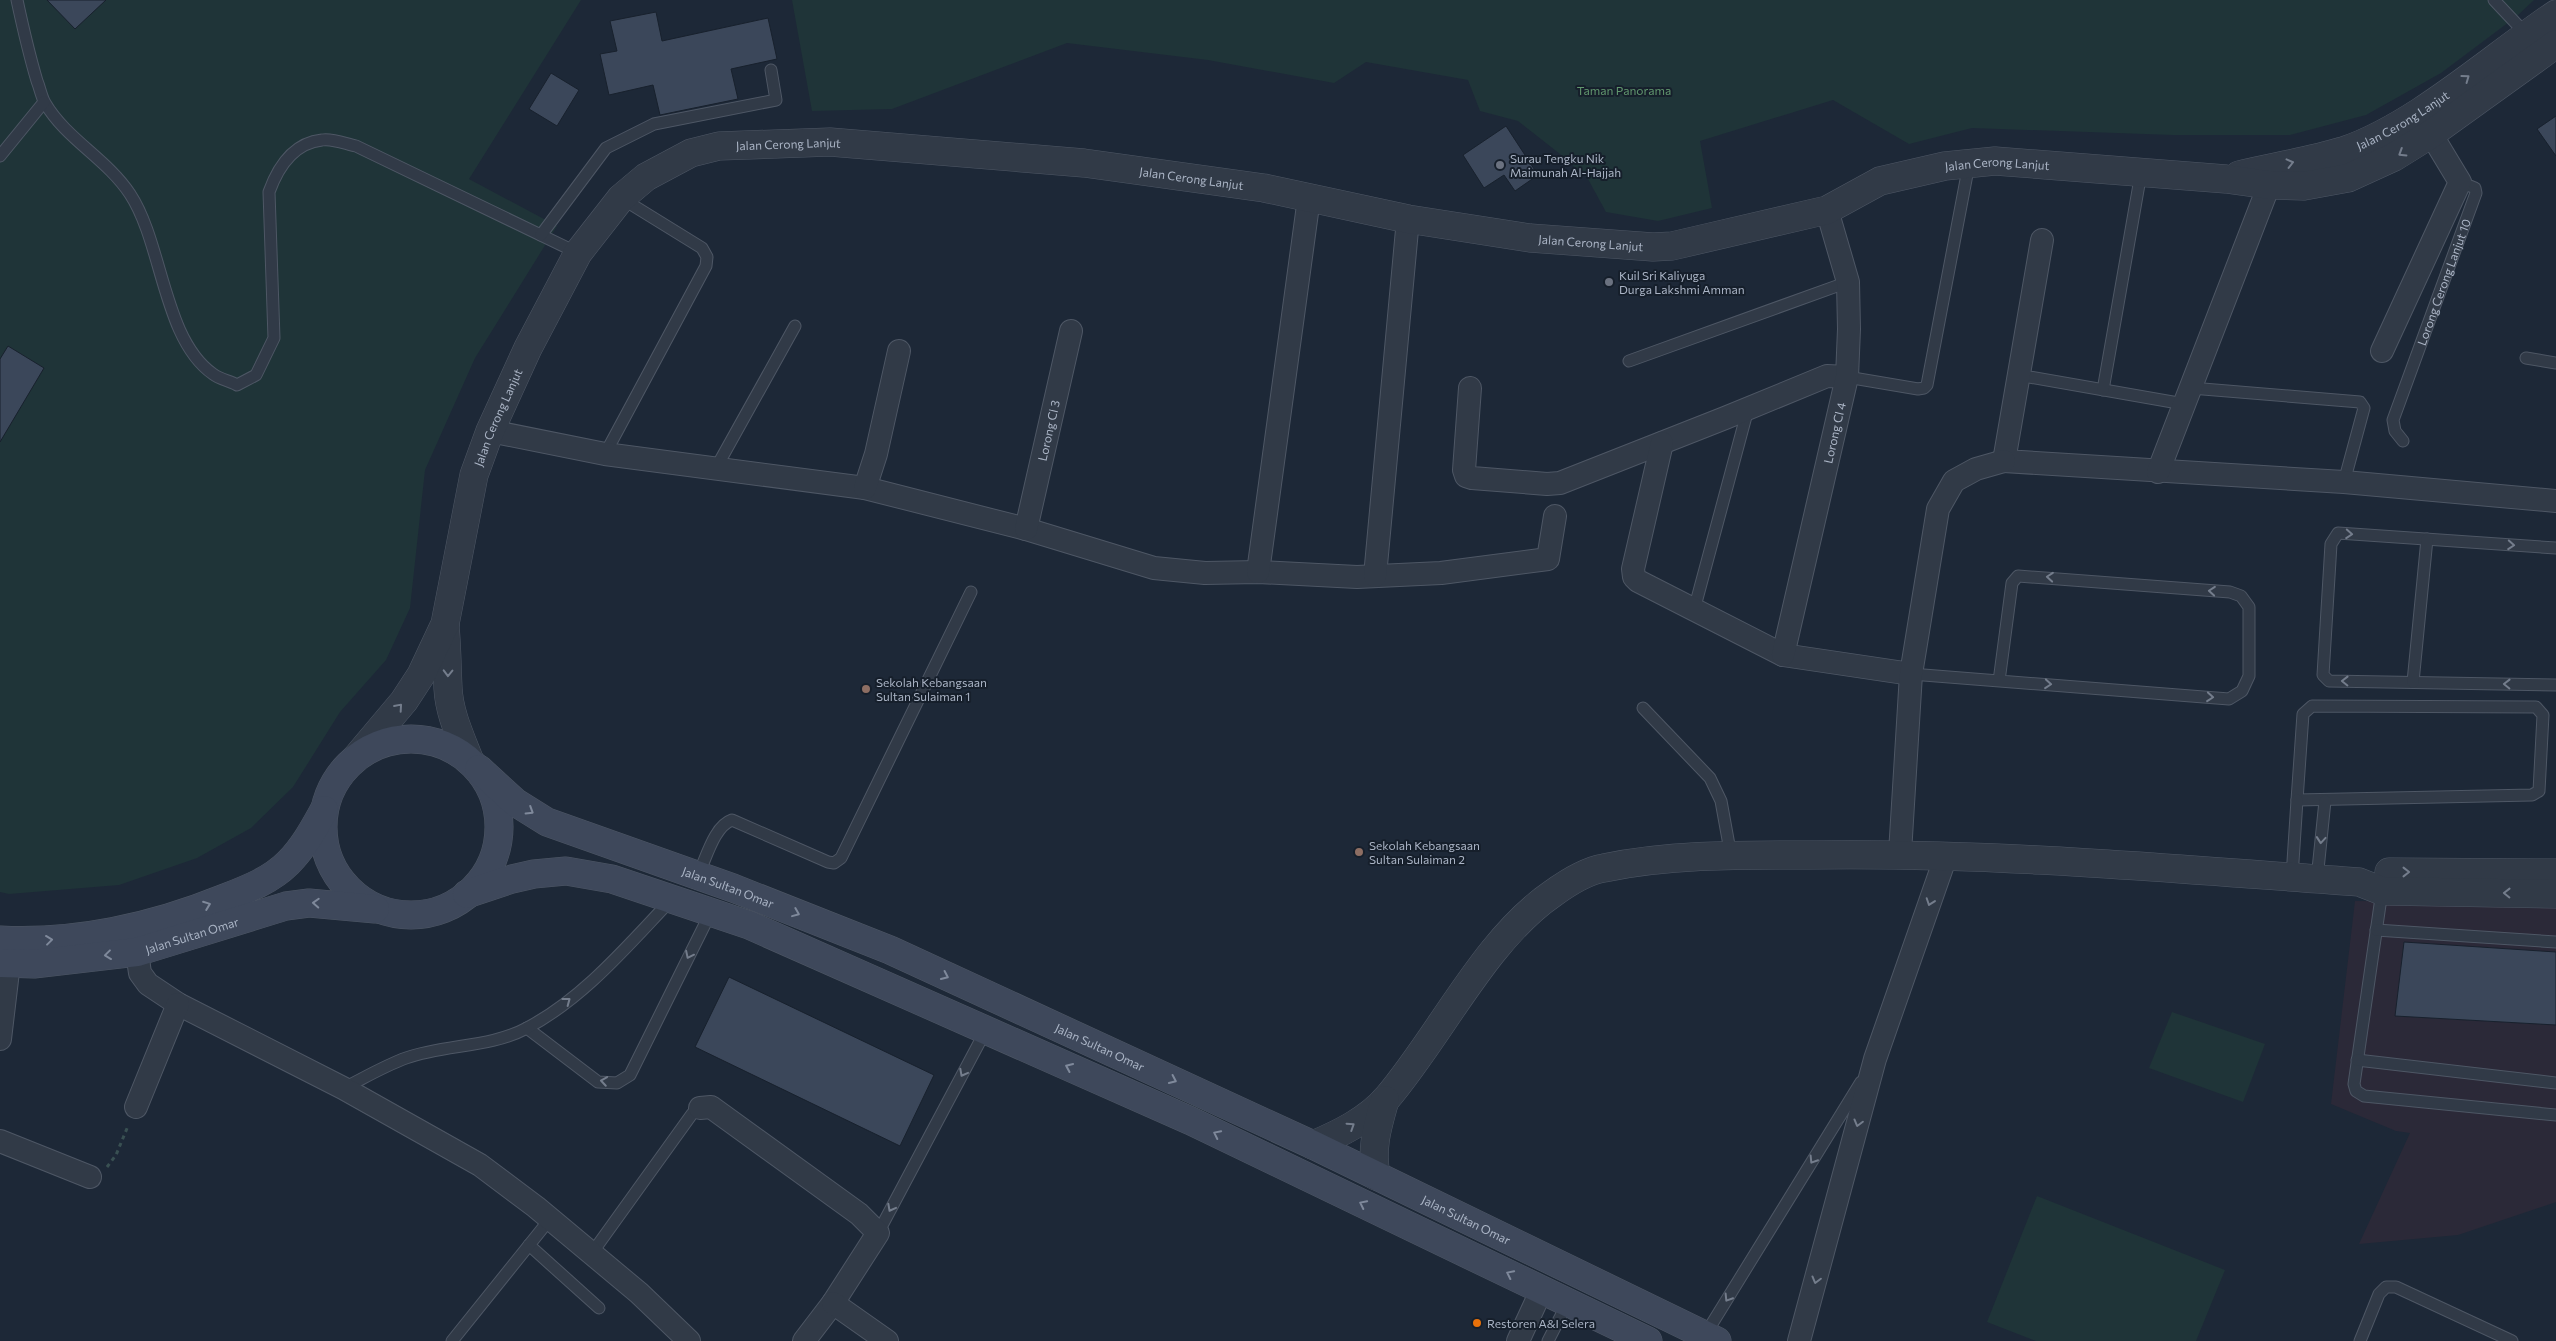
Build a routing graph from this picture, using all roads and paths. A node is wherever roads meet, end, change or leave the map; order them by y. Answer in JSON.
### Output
{"nodes":[{"id":1,"x":17,"y":0,"type":"edge"},
{"id":2,"x":2494,"y":0,"type":"edge"},
{"id":3,"x":2556,"y":14,"type":"edge"},
{"id":4,"x":2526,"y":34,"type":"junction"},
{"id":5,"x":2556,"y":44,"type":"edge"},
{"id":6,"x":771,"y":70,"type":"dead end"},
{"id":7,"x":44,"y":102,"type":"junction"},
{"id":8,"x":2431,"y":134,"type":"junction"},
{"id":9,"x":0,"y":156,"type":"edge"},
{"id":10,"x":1968,"y":164,"type":"junction"},
{"id":11,"x":2141,"y":173,"type":"junction"},
{"id":12,"x":2226,"y":178,"type":"junction"},
{"id":13,"x":2460,"y":182,"type":"junction"},
{"id":14,"x":2269,"y":186,"type":"junction"},
{"id":15,"x":621,"y":198,"type":"junction"},
{"id":16,"x":1309,"y":198,"type":"junction"},
{"id":17,"x":1826,"y":210,"type":"junction"},
{"id":18,"x":1408,"y":219,"type":"junction"},
{"id":19,"x":541,"y":235,"type":"junction"},
{"id":20,"x":2042,"y":240,"type":"dead end"},
{"id":21,"x":578,"y":253,"type":"junction"},
{"id":22,"x":1848,"y":282,"type":"junction"},
{"id":23,"x":795,"y":326,"type":"dead end"},
{"id":24,"x":1071,"y":331,"type":"dead end"},
{"id":25,"x":899,"y":351,"type":"dead end"},
{"id":26,"x":2382,"y":352,"type":"dead end"},
{"id":27,"x":2526,"y":358,"type":"dead end"},
{"id":28,"x":1629,"y":361,"type":"dead end"},
{"id":29,"x":2556,"y":363,"type":"edge"},
{"id":30,"x":2018,"y":375,"type":"junction"},
{"id":31,"x":1847,"y":377,"type":"junction"},
{"id":32,"x":1470,"y":388,"type":"dead end"},
{"id":33,"x":2103,"y":390,"type":"junction"},
{"id":34,"x":2187,"y":396,"type":"junction"},
{"id":35,"x":1748,"y":409,"type":"junction"},
{"id":36,"x":490,"y":431,"type":"junction"},
{"id":37,"x":2402,"y":441,"type":"dead end"},
{"id":38,"x":1662,"y":443,"type":"junction"},
{"id":39,"x":605,"y":454,"type":"junction"},
{"id":40,"x":2004,"y":461,"type":"junction"},
{"id":41,"x":716,"y":468,"type":"junction"},
{"id":42,"x":2158,"y":472,"type":"junction"},
{"id":43,"x":2344,"y":482,"type":"junction"},
{"id":44,"x":865,"y":488,"type":"junction"},
{"id":45,"x":2556,"y":501,"type":"edge"},
{"id":46,"x":1555,"y":516,"type":"dead end"},
{"id":47,"x":1026,"y":529,"type":"junction"},
{"id":48,"x":2427,"y":539,"type":"junction"},
{"id":49,"x":2556,"y":548,"type":"edge"},
{"id":50,"x":1258,"y":572,"type":"junction"},
{"id":51,"x":1374,"y":576,"type":"junction"},
{"id":52,"x":971,"y":592,"type":"dead end"},
{"id":53,"x":1694,"y":610,"type":"junction"},
{"id":54,"x":445,"y":624,"type":"junction"},
{"id":55,"x":1783,"y":655,"type":"junction"},
{"id":56,"x":1911,"y":674,"type":"junction"},
{"id":57,"x":1999,"y":680,"type":"junction"},
{"id":58,"x":2413,"y":682,"type":"junction"},
{"id":59,"x":2556,"y":685,"type":"edge"},
{"id":60,"x":1643,"y":708,"type":"dead end"},
{"id":61,"x":356,"y":758,"type":"junction"},
{"id":62,"x":474,"y":764,"type":"junction"},
{"id":63,"x":2298,"y":800,"type":"junction"},
{"id":64,"x":2324,"y":801,"type":"junction"},
{"id":65,"x":325,"y":808,"type":"junction"},
{"id":66,"x":1900,"y":853,"type":"junction"},
{"id":67,"x":1731,"y":856,"type":"junction"},
{"id":68,"x":1946,"y":856,"type":"junction"},
{"id":69,"x":2556,"y":873,"type":"edge"},
{"id":70,"x":698,"y":875,"type":"junction"},
{"id":71,"x":2305,"y":878,"type":"junction"},
{"id":72,"x":2371,"y":886,"type":"junction"},
{"id":73,"x":468,"y":894,"type":"junction"},
{"id":74,"x":2556,"y":894,"type":"edge"},
{"id":75,"x":673,"y":898,"type":"junction"},
{"id":76,"x":382,"y":910,"type":"junction"},
{"id":77,"x":711,"y":912,"type":"junction"},
{"id":78,"x":2376,"y":930,"type":"junction"},
{"id":79,"x":2556,"y":942,"type":"edge"},
{"id":80,"x":137,"y":952,"type":"junction"},
{"id":81,"x":3,"y":956,"type":"edge"},
{"id":82,"x":178,"y":1004,"type":"junction"},
{"id":83,"x":526,"y":1028,"type":"junction"},
{"id":84,"x":986,"y":1030,"type":"junction"},
{"id":85,"x":0,"y":1039,"type":"edge"},
{"id":86,"x":1875,"y":1059,"type":"junction"},
{"id":87,"x":2357,"y":1060,"type":"junction"},
{"id":88,"x":2556,"y":1083,"type":"edge"},
{"id":89,"x":344,"y":1088,"type":"junction"},
{"id":90,"x":1385,"y":1100,"type":"junction"},
{"id":91,"x":136,"y":1107,"type":"joint"},
{"id":92,"x":700,"y":1108,"type":"joint"},
{"id":93,"x":2556,"y":1115,"type":"edge"},
{"id":94,"x":0,"y":1141,"type":"edge"},
{"id":95,"x":1313,"y":1145,"type":"junction"},
{"id":96,"x":1376,"y":1176,"type":"junction"},
{"id":97,"x":90,"y":1177,"type":"joint"},
{"id":98,"x":550,"y":1219,"type":"junction"},
{"id":99,"x":878,"y":1233,"type":"junction"},
{"id":100,"x":529,"y":1245,"type":"junction"},
{"id":101,"x":592,"y":1254,"type":"junction"},
{"id":102,"x":1542,"y":1290,"type":"junction"},
{"id":103,"x":833,"y":1302,"type":"junction"},
{"id":104,"x":1568,"y":1302,"type":"junction"},
{"id":105,"x":600,"y":1308,"type":"dead end"},
{"id":106,"x":1711,"y":1338,"type":"edge"},
{"id":107,"x":452,"y":1341,"type":"edge"},
{"id":108,"x":689,"y":1341,"type":"edge"},
{"id":109,"x":804,"y":1341,"type":"edge"},
{"id":110,"x":887,"y":1341,"type":"edge"},
{"id":111,"x":1518,"y":1341,"type":"edge"},
{"id":112,"x":1548,"y":1341,"type":"edge"},
{"id":113,"x":1648,"y":1341,"type":"edge"},
{"id":114,"x":1799,"y":1341,"type":"edge"},
{"id":115,"x":2360,"y":1341,"type":"edge"},
{"id":116,"x":2512,"y":1341,"type":"edge"}],
"edges":[{"from":1,"to":7,"type":"lane"},
{"from":2,"to":4,"type":"lane"},
{"from":3,"to":4,"type":"street","name":"Jalan Cerong Lanjut"},
{"from":12,"to":4,"type":"street","name":"Jalan Cerong Lanjut","one_way":true},
{"from":5,"to":8,"type":"street","name":"Jalan Cerong Lanjut"},
{"from":6,"to":19,"type":"lane"},
{"from":7,"to":9,"type":"lane"},
{"from":7,"to":19,"type":"lane"},
{"from":8,"to":13,"type":"street","name":"Lorong Cerong Lanjut 10"},
{"from":8,"to":14,"type":"street","name":"Jalan Cerong Lanjut","one_way":true},
{"from":10,"to":11,"type":"street","name":"Jalan Cerong Lanjut"},
{"from":10,"to":17,"type":"street","name":"Jalan Cerong Lanjut"},
{"from":10,"to":31,"type":"lane"},
{"from":11,"to":12,"type":"street","name":"Jalan Cerong Lanjut"},
{"from":11,"to":33,"type":"lane"},
{"from":12,"to":14,"type":"street","name":"Jalan Cerong Lanjut"},
{"from":13,"to":26,"type":"street"},
{"from":13,"to":37,"type":"lane","name":"Lorong Cerong Lanjut 10"},
{"from":14,"to":34,"type":"street"},
{"from":15,"to":16,"type":"street","name":"Jalan Cerong Lanjut"},
{"from":15,"to":21,"type":"street","name":"Jalan Cerong Lanjut"},
{"from":15,"to":39,"type":"lane"},
{"from":16,"to":18,"type":"street","name":"Jalan Cerong Lanjut"},
{"from":16,"to":50,"type":"street"},
{"from":17,"to":18,"type":"street","name":"Jalan Cerong Lanjut"},
{"from":17,"to":22,"type":"street","name":"Lorong Cl 4"},
{"from":18,"to":51,"type":"street"},
{"from":19,"to":21,"type":"lane"},
{"from":20,"to":30,"type":"street"},
{"from":21,"to":36,"type":"street","name":"Jalan Cerong Lanjut"},
{"from":22,"to":28,"type":"lane"},
{"from":22,"to":31,"type":"street","name":"Lorong Cl 4"},
{"from":23,"to":41,"type":"lane"},
{"from":24,"to":47,"type":"street","name":"Lorong Cl 3"},
{"from":25,"to":44,"type":"street"},
{"from":27,"to":29,"type":"lane"},
{"from":30,"to":33,"type":"lane"},
{"from":30,"to":40,"type":"street"},
{"from":31,"to":35,"type":"street"},
{"from":31,"to":55,"type":"street","name":"Lorong Cl 4"},
{"from":32,"to":38,"type":"street"},
{"from":33,"to":34,"type":"lane"},
{"from":34,"to":42,"type":"street"},
{"from":34,"to":43,"type":"lane"},
{"from":35,"to":38,"type":"street"},
{"from":35,"to":53,"type":"lane"},
{"from":36,"to":39,"type":"street"},
{"from":36,"to":54,"type":"street","name":"Jalan Cerong Lanjut"},
{"from":38,"to":53,"type":"street"},
{"from":39,"to":41,"type":"street"},
{"from":40,"to":42,"type":"street"},
{"from":40,"to":56,"type":"street"},
{"from":41,"to":44,"type":"street"},
{"from":42,"to":43,"type":"street"},
{"from":43,"to":45,"type":"street"},
{"from":44,"to":47,"type":"street"},
{"from":46,"to":51,"type":"street"},
{"from":47,"to":50,"type":"street"},
{"from":48,"to":49,"type":"lane","one_way":true},
{"from":48,"to":58,"type":"lane"},
{"from":58,"to":48,"type":"lane","one_way":true},
{"from":50,"to":51,"type":"street"},
{"from":52,"to":70,"type":"lane"},
{"from":53,"to":55,"type":"street"},
{"from":61,"to":54,"type":"street","name":"Jalan Cerong Lanjut","one_way":true},
{"from":54,"to":62,"type":"street","name":"Jalan Cerong Lanjut","one_way":true},
{"from":55,"to":56,"type":"street"},
{"from":56,"to":57,"type":"lane"},
{"from":56,"to":66,"type":"street"},
{"from":57,"to":57,"type":"lane","one_way":true},
{"from":59,"to":58,"type":"lane","one_way":true},
{"from":60,"to":67,"type":"lane"},
{"from":61,"to":62,"type":"main road"},
{"from":61,"to":65,"type":"main road"},
{"from":62,"to":70,"type":"main road","name":"Jalan Sultan Omar","one_way":true},
{"from":62,"to":73,"type":"main road"},
{"from":63,"to":64,"type":"lane"},
{"from":63,"to":64,"type":"lane"},
{"from":63,"to":71,"type":"lane"},
{"from":64,"to":71,"type":"lane","one_way":true},
{"from":65,"to":76,"type":"main road"},
{"from":81,"to":65,"type":"main road","name":"Jalan Sultan Omar","one_way":true},
{"from":66,"to":67,"type":"street"},
{"from":66,"to":68,"type":"street"},
{"from":67,"to":90,"type":"street"},
{"from":68,"to":71,"type":"street"},
{"from":68,"to":86,"type":"street","one_way":true},
{"from":72,"to":69,"type":"street","one_way":true},
{"from":70,"to":95,"type":"main road","name":"Jalan Sultan Omar","one_way":true},
{"from":71,"to":72,"type":"street"},
{"from":74,"to":72,"type":"street","one_way":true},
{"from":72,"to":78,"type":"lane"},
{"from":73,"to":75,"type":"main road"},
{"from":73,"to":76,"type":"main road"},
{"from":75,"to":77,"type":"main road"},
{"from":83,"to":75,"type":"lane","one_way":true},
{"from":76,"to":80,"type":"main road","name":"Jalan Sultan Omar","one_way":true},
{"from":77,"to":83,"type":"lane","one_way":true},
{"from":77,"to":84,"type":"main road"},
{"from":78,"to":79,"type":"lane"},
{"from":78,"to":87,"type":"lane"},
{"from":80,"to":81,"type":"main road","name":"Jalan Sultan Omar","one_way":true},
{"from":80,"to":82,"type":"street"},
{"from":81,"to":85,"type":"street"},
{"from":82,"to":89,"type":"street"},
{"from":82,"to":91,"type":"street"},
{"from":83,"to":89,"type":"lane"},
{"from":84,"to":99,"type":"lane","one_way":true},
{"from":102,"to":84,"type":"main road","one_way":true},
{"from":86,"to":106,"type":"lane","one_way":true},
{"from":86,"to":114,"type":"street","one_way":true},
{"from":87,"to":88,"type":"lane"},
{"from":87,"to":93,"type":"lane"},
{"from":89,"to":98,"type":"street"},
{"from":95,"to":90,"type":"street","one_way":true},
{"from":90,"to":96,"type":"street"},
{"from":91,"to":97,"type":"path"},
{"from":92,"to":99,"type":"street"},
{"from":92,"to":101,"type":"lane"},
{"from":94,"to":97,"type":"street"},
{"from":95,"to":96,"type":"main road","name":"Jalan Sultan Omar"},
{"from":96,"to":106,"type":"main road","name":"Jalan Sultan Omar"},
{"from":98,"to":100,"type":"lane"},
{"from":98,"to":101,"type":"street"},
{"from":99,"to":103,"type":"street"},
{"from":100,"to":105,"type":"lane"},
{"from":100,"to":107,"type":"lane"},
{"from":101,"to":108,"type":"street"},
{"from":102,"to":104,"type":"main road"},
{"from":102,"to":111,"type":"street"},
{"from":103,"to":109,"type":"street"},
{"from":103,"to":110,"type":"street"},
{"from":104,"to":112,"type":"lane"},
{"from":104,"to":113,"type":"main road"},
{"from":115,"to":116,"type":"lane"}]}
